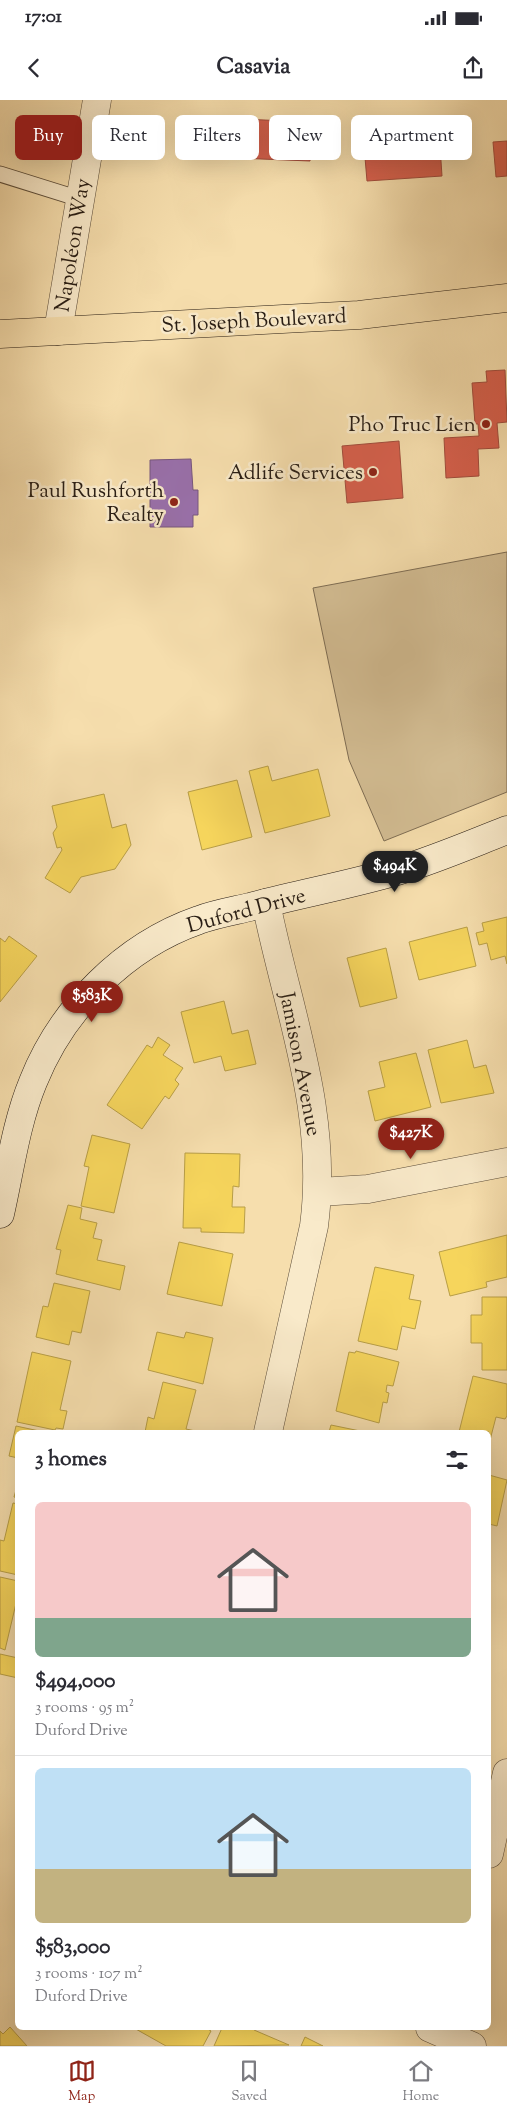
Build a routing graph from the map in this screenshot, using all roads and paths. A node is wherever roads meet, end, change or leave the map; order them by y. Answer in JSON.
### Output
{"nodes":[{"id":1,"x":97,"y":100,"type":"edge"},
{"id":2,"x":0,"y":174,"type":"edge"},
{"id":3,"x":80,"y":199,"type":"junction"},
{"id":4,"x":507,"y":298,"type":"edge"},
{"id":5,"x":58,"y":331,"type":"junction"},
{"id":6,"x":0,"y":334,"type":"edge"},
{"id":7,"x":507,"y":830,"type":"edge"},
{"id":8,"x":266,"y":903,"type":"junction"},
{"id":9,"x":507,"y":1162,"type":"edge"},
{"id":10,"x":319,"y":1192,"type":"junction"},
{"id":11,"x":0,"y":1214,"type":"edge"},
{"id":12,"x":268,"y":1430,"type":"edge"},
{"id":13,"x":507,"y":1773,"type":"edge"},
{"id":14,"x":491,"y":1845,"type":"edge"},
{"id":15,"x":440,"y":2030,"type":"edge"},
{"id":16,"x":472,"y":2046,"type":"edge"}],
"edges":[{"from":1,"to":3,"type":"street","name":"Napoléon Way"},
{"from":2,"to":3,"type":"lane"},
{"from":3,"to":5,"type":"street","name":"Napoléon Way"},
{"from":4,"to":5,"type":"main road","name":"St. Joseph Boulevard"},
{"from":5,"to":6,"type":"main road","name":"St. Joseph Boulevard"},
{"from":7,"to":8,"type":"street","name":"Duford Drive"},
{"from":8,"to":10,"type":"street","name":"Jamison Avenue"},
{"from":8,"to":11,"type":"street","name":"Duford Drive"},
{"from":9,"to":10,"type":"street"},
{"from":10,"to":12,"type":"street","name":"Jamison Avenue"},
{"from":13,"to":14,"type":"street"},
{"from":15,"to":16,"type":"street"}]}
